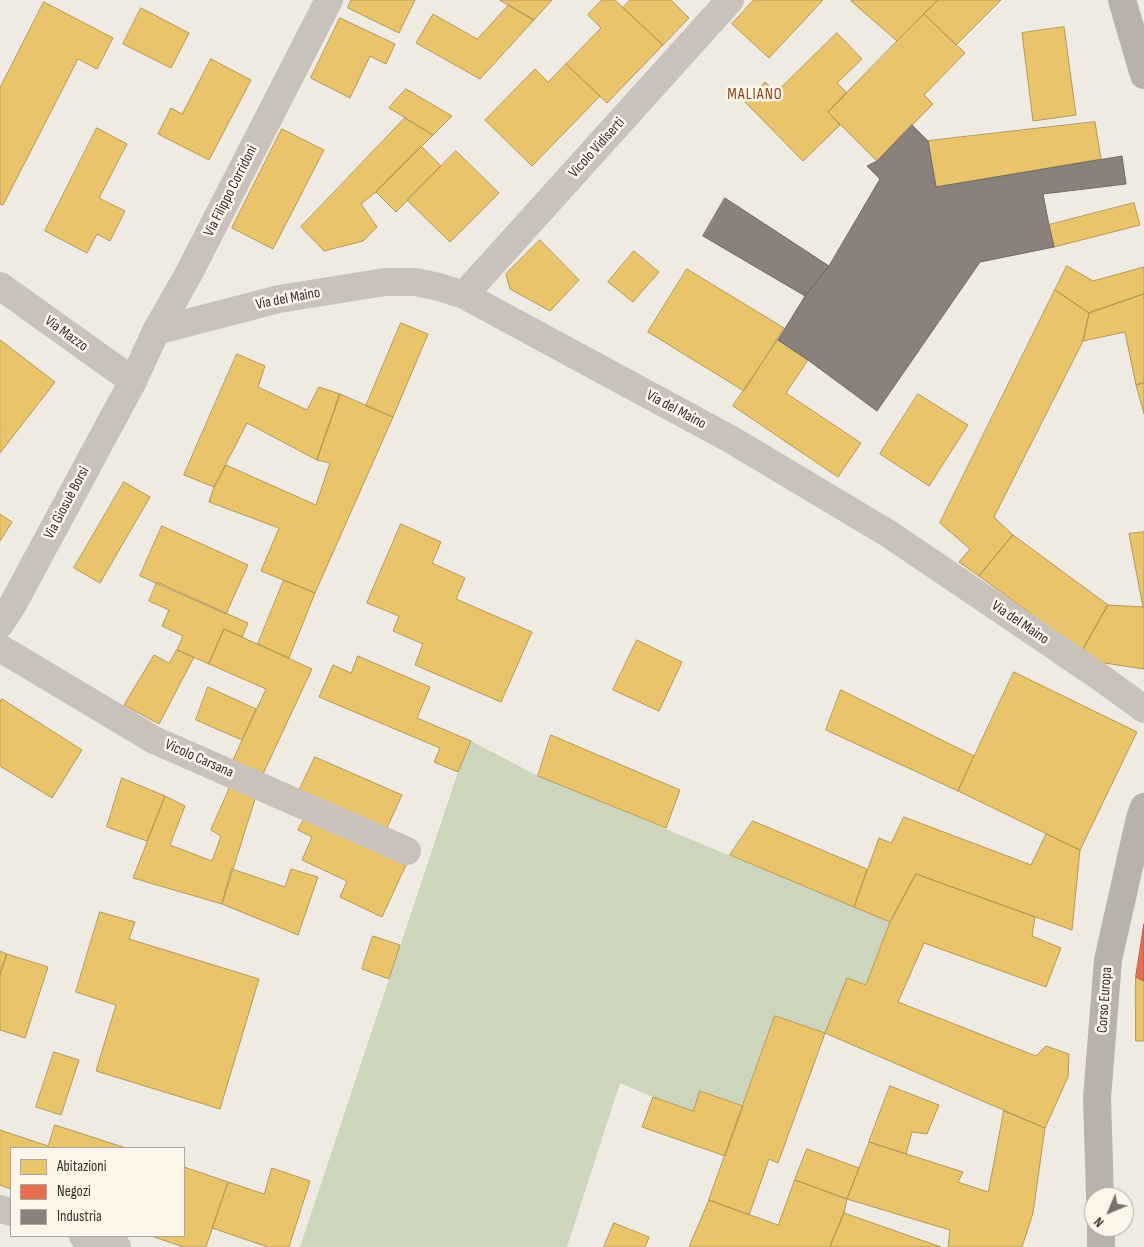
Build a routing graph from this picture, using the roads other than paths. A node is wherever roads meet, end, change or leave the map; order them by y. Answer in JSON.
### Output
{"nodes":[{"id":1,"x":329,"y":0,"type":"edge"},
{"id":2,"x":730,"y":0,"type":"edge"},
{"id":3,"x":1122,"y":0,"type":"edge"},
{"id":4,"x":1144,"y":75,"type":"edge"},
{"id":5,"x":0,"y":286,"type":"edge"},
{"id":6,"x":464,"y":295,"type":"junction"},
{"id":7,"x":156,"y":331,"type":"junction"},
{"id":8,"x":133,"y":381,"type":"junction"},
{"id":9,"x":0,"y":624,"type":"edge"},
{"id":10,"x":0,"y":648,"type":"edge"},
{"id":11,"x":1144,"y":709,"type":"edge"},
{"id":12,"x":1144,"y":807,"type":"edge"},
{"id":13,"x":407,"y":851,"type":"dead end"},
{"id":14,"x":1100,"y":1187,"type":"edge"},
{"id":15,"x":86,"y":1237,"type":"edge"},
{"id":16,"x":117,"y":1247,"type":"edge"}],
"edges":[{"from":1,"to":7,"type":"street","name":"Via Filippo Corridoni"},
{"from":2,"to":6,"type":"street","name":"Vicolo Vidiserti"},
{"from":3,"to":4,"type":"main road"},
{"from":5,"to":8,"type":"street","name":"Via Mazzo"},
{"from":6,"to":7,"type":"street","name":"Via del Maino"},
{"from":6,"to":11,"type":"street","name":"Via del Maino"},
{"from":7,"to":8,"type":"street","name":"Via Filippo Corridoni"},
{"from":8,"to":9,"type":"street","name":"Via Giosuè Borsi"},
{"from":10,"to":13,"type":"street","name":"Vicolo Carsana"},
{"from":12,"to":14,"type":"main road","name":"Corso Europa"},
{"from":15,"to":16,"type":"street"}]}
